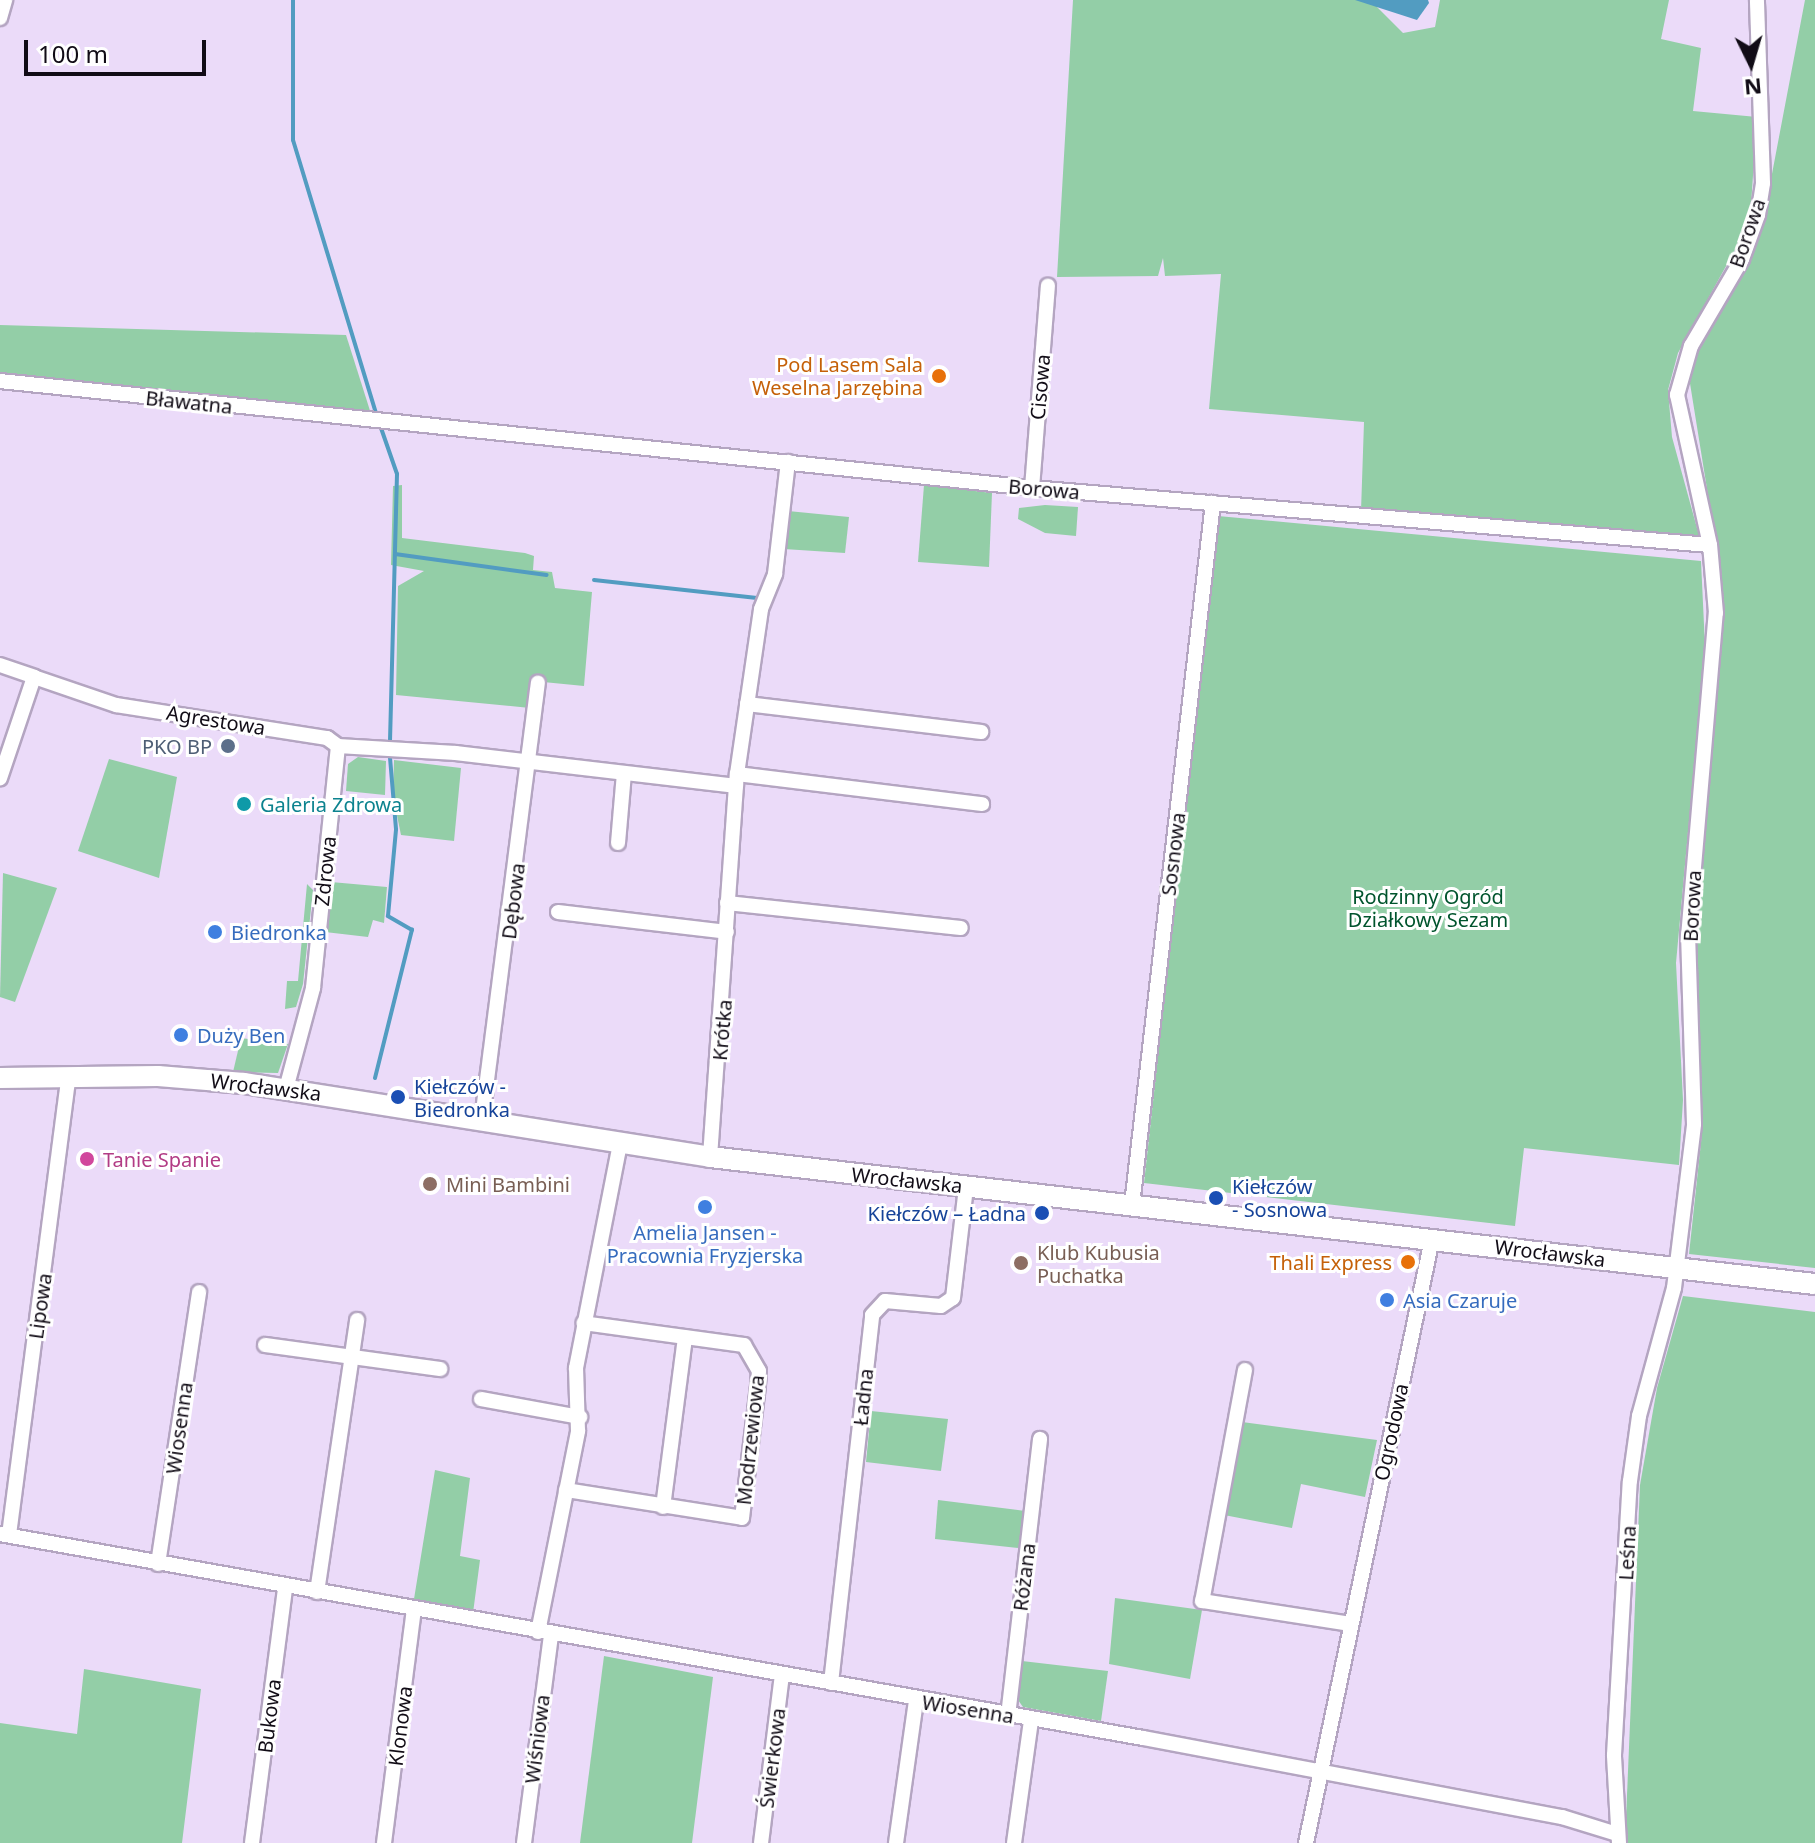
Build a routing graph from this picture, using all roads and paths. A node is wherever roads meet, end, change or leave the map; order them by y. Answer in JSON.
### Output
{"nodes":[{"id":1,"x":5,"y":0,"type":"edge"},
{"id":2,"x":1757,"y":0,"type":"edge"},
{"id":3,"x":0,"y":18,"type":"edge"},
{"id":4,"x":1048,"y":286,"type":"dead end"},
{"id":5,"x":0,"y":381,"type":"edge"},
{"id":6,"x":379,"y":422,"type":"joint"},
{"id":7,"x":788,"y":462,"type":"junction"},
{"id":8,"x":1032,"y":488,"type":"junction"},
{"id":9,"x":1213,"y":503,"type":"junction"},
{"id":10,"x":1710,"y":545,"type":"junction"},
{"id":11,"x":0,"y":665,"type":"edge"},
{"id":12,"x":34,"y":677,"type":"junction"},
{"id":13,"x":538,"y":683,"type":"dead end"},
{"id":14,"x":747,"y":704,"type":"junction"},
{"id":15,"x":981,"y":732,"type":"dead end"},
{"id":16,"x":338,"y":746,"type":"junction"},
{"id":17,"x":529,"y":761,"type":"junction"},
{"id":18,"x":624,"y":773,"type":"junction"},
{"id":19,"x":0,"y":778,"type":"edge"},
{"id":20,"x":736,"y":780,"type":"junction"},
{"id":21,"x":982,"y":804,"type":"dead end"},
{"id":22,"x":618,"y":843,"type":"dead end"},
{"id":23,"x":727,"y":903,"type":"junction"},
{"id":24,"x":558,"y":912,"type":"dead end"},
{"id":25,"x":961,"y":928,"type":"dead end"},
{"id":26,"x":727,"y":932,"type":"junction"},
{"id":27,"x":69,"y":1076,"type":"junction"},
{"id":28,"x":0,"y":1078,"type":"edge"},
{"id":29,"x":286,"y":1089,"type":"junction"},
{"id":30,"x":482,"y":1119,"type":"junction"},
{"id":31,"x":620,"y":1143,"type":"junction"},
{"id":32,"x":710,"y":1157,"type":"junction"},
{"id":33,"x":966,"y":1187,"type":"junction"},
{"id":34,"x":1132,"y":1205,"type":"junction"},
{"id":35,"x":1432,"y":1239,"type":"junction"},
{"id":36,"x":1677,"y":1268,"type":"junction"},
{"id":37,"x":1815,"y":1284,"type":"edge"},
{"id":38,"x":199,"y":1292,"type":"dead end"},
{"id":39,"x":357,"y":1320,"type":"dead end"},
{"id":40,"x":583,"y":1323,"type":"junction"},
{"id":41,"x":685,"y":1337,"type":"junction"},
{"id":42,"x":265,"y":1345,"type":"dead end"},
{"id":43,"x":352,"y":1357,"type":"junction"},
{"id":44,"x":440,"y":1369,"type":"dead end"},
{"id":45,"x":1245,"y":1370,"type":"dead end"},
{"id":46,"x":481,"y":1399,"type":"dead end"},
{"id":47,"x":580,"y":1417,"type":"junction"},
{"id":48,"x":1040,"y":1439,"type":"dead end"},
{"id":49,"x":566,"y":1490,"type":"junction"},
{"id":50,"x":663,"y":1507,"type":"junction"},
{"id":51,"x":5,"y":1534,"type":"edge"},
{"id":52,"x":158,"y":1564,"type":"junction"},
{"id":53,"x":285,"y":1588,"type":"junction"},
{"id":54,"x":317,"y":1592,"type":"junction"},
{"id":55,"x":414,"y":1609,"type":"junction"},
{"id":56,"x":1350,"y":1624,"type":"junction"},
{"id":57,"x":545,"y":1633,"type":"junction"},
{"id":58,"x":782,"y":1674,"type":"junction"},
{"id":59,"x":831,"y":1683,"type":"junction"},
{"id":60,"x":916,"y":1701,"type":"junction"},
{"id":61,"x":1008,"y":1716,"type":"junction"},
{"id":62,"x":1031,"y":1720,"type":"junction"},
{"id":63,"x":1321,"y":1773,"type":"junction"},
{"id":64,"x":1618,"y":1838,"type":"edge"},
{"id":65,"x":252,"y":1843,"type":"edge"},
{"id":66,"x":384,"y":1843,"type":"edge"},
{"id":67,"x":524,"y":1843,"type":"edge"},
{"id":68,"x":761,"y":1843,"type":"edge"},
{"id":69,"x":896,"y":1843,"type":"edge"},
{"id":70,"x":1014,"y":1843,"type":"edge"},
{"id":71,"x":1306,"y":1843,"type":"edge"}],
"edges":[{"from":1,"to":3,"type":"street"},
{"from":2,"to":10,"type":"street","name":"Borowa"},
{"from":4,"to":8,"type":"street","name":"Cisowa"},
{"from":5,"to":6,"type":"street","name":"Bławatna"},
{"from":6,"to":7,"type":"street","name":"Borowa"},
{"from":7,"to":8,"type":"street","name":"Borowa"},
{"from":7,"to":14,"type":"street","name":"Krótka"},
{"from":8,"to":9,"type":"street","name":"Borowa"},
{"from":9,"to":10,"type":"street","name":"Borowa"},
{"from":9,"to":34,"type":"street","name":"Sosnowa"},
{"from":10,"to":36,"type":"street","name":"Borowa"},
{"from":11,"to":12,"type":"street","name":"Agrestowa"},
{"from":12,"to":16,"type":"street","name":"Agrestowa"},
{"from":12,"to":19,"type":"street"},
{"from":13,"to":17,"type":"street","name":"Dębowa"},
{"from":14,"to":15,"type":"street"},
{"from":14,"to":20,"type":"street","name":"Krótka"},
{"from":16,"to":17,"type":"street","name":"Agrestowa"},
{"from":16,"to":29,"type":"street","name":"Zdrowa"},
{"from":17,"to":18,"type":"street"},
{"from":17,"to":30,"type":"street","name":"Dębowa"},
{"from":18,"to":20,"type":"street"},
{"from":18,"to":22,"type":"street"},
{"from":20,"to":21,"type":"street"},
{"from":20,"to":23,"type":"street","name":"Krótka"},
{"from":23,"to":25,"type":"street"},
{"from":23,"to":26,"type":"street","name":"Krótka"},
{"from":24,"to":26,"type":"street"},
{"from":26,"to":32,"type":"street","name":"Krótka"},
{"from":27,"to":28,"type":"street","name":"Wrocławska"},
{"from":27,"to":29,"type":"street","name":"Wrocławska"},
{"from":27,"to":51,"type":"street","name":"Lipowa"},
{"from":29,"to":30,"type":"street","name":"Wrocławska"},
{"from":30,"to":31,"type":"street","name":"Wrocławska"},
{"from":31,"to":32,"type":"street","name":"Wrocławska"},
{"from":31,"to":40,"type":"street"},
{"from":32,"to":33,"type":"street","name":"Wrocławska"},
{"from":33,"to":34,"type":"street","name":"Wrocławska"},
{"from":33,"to":59,"type":"street","name":"Ładna"},
{"from":34,"to":35,"type":"street","name":"Wrocławska"},
{"from":35,"to":36,"type":"street","name":"Wrocławska"},
{"from":35,"to":56,"type":"street","name":"Ogrodowa"},
{"from":36,"to":37,"type":"street","name":"Wrocławska"},
{"from":36,"to":64,"type":"street","name":"Leśna"},
{"from":38,"to":52,"type":"street","name":"Wiosenna"},
{"from":39,"to":43,"type":"street"},
{"from":40,"to":41,"type":"street","name":"Modrzewiowa"},
{"from":40,"to":47,"type":"street"},
{"from":41,"to":50,"type":"street"},
{"from":41,"to":50,"type":"street","name":"Modrzewiowa"},
{"from":42,"to":43,"type":"street"},
{"from":43,"to":44,"type":"street"},
{"from":43,"to":54,"type":"street"},
{"from":45,"to":56,"type":"street"},
{"from":46,"to":47,"type":"street"},
{"from":47,"to":49,"type":"street"},
{"from":48,"to":61,"type":"street","name":"Różana"},
{"from":49,"to":50,"type":"street","name":"Modrzewiowa"},
{"from":49,"to":57,"type":"street"},
{"from":51,"to":52,"type":"street","name":"Wiosenna"},
{"from":52,"to":53,"type":"street","name":"Wiosenna"},
{"from":53,"to":54,"type":"street","name":"Wiosenna"},
{"from":53,"to":65,"type":"street","name":"Bukowa"},
{"from":54,"to":55,"type":"street","name":"Wiosenna"},
{"from":55,"to":57,"type":"street","name":"Wiosenna"},
{"from":55,"to":66,"type":"street","name":"Klonowa"},
{"from":56,"to":63,"type":"street","name":"Ogrodowa"},
{"from":57,"to":58,"type":"street","name":"Wiosenna"},
{"from":57,"to":67,"type":"street","name":"Wiśniowa"},
{"from":58,"to":59,"type":"street","name":"Wiosenna"},
{"from":58,"to":68,"type":"street","name":"Świerkowa"},
{"from":59,"to":60,"type":"street","name":"Wiosenna"},
{"from":60,"to":61,"type":"street","name":"Wiosenna"},
{"from":60,"to":69,"type":"street"},
{"from":61,"to":62,"type":"street","name":"Wiosenna"},
{"from":62,"to":63,"type":"street","name":"Wiosenna"},
{"from":62,"to":70,"type":"street"},
{"from":63,"to":64,"type":"street","name":"Wiosenna"},
{"from":63,"to":71,"type":"street","name":"Ogrodowa"}]}
